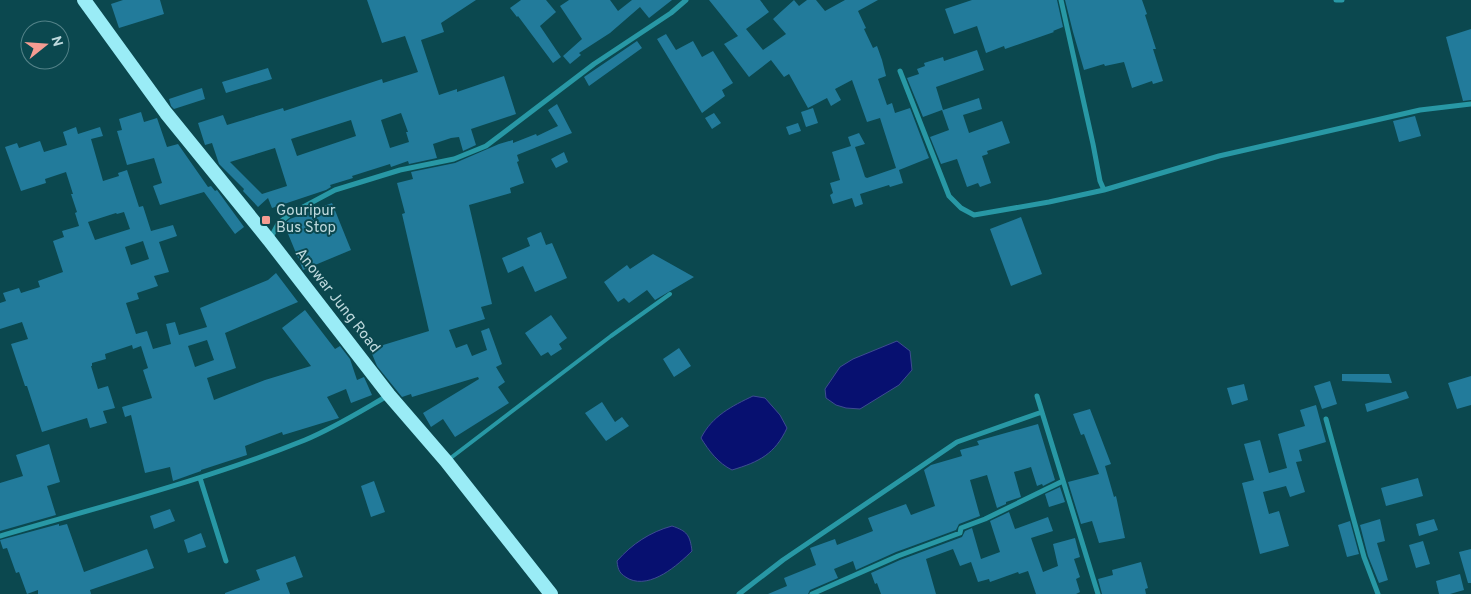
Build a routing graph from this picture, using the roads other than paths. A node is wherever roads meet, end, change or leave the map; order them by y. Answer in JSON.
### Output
{"nodes":[{"id":1,"x":84,"y":0,"type":"edge"},
{"id":2,"x":686,"y":0,"type":"edge"},
{"id":3,"x":1061,"y":0,"type":"edge"},
{"id":4,"x":1336,"y":0,"type":"edge"},
{"id":5,"x":1342,"y":0,"type":"edge"},
{"id":6,"x":900,"y":71,"type":"dead end"},
{"id":7,"x":1471,"y":104,"type":"edge"},
{"id":8,"x":1104,"y":190,"type":"junction"},
{"id":9,"x":269,"y":240,"type":"junction"},
{"id":10,"x":670,"y":294,"type":"dead end"},
{"id":11,"x":389,"y":395,"type":"junction"},
{"id":12,"x":1037,"y":396,"type":"dead end"},
{"id":13,"x":1042,"y":412,"type":"junction"},
{"id":14,"x":1326,"y":419,"type":"dead end"},
{"id":15,"x":446,"y":461,"type":"junction"},
{"id":16,"x":200,"y":478,"type":"junction"},
{"id":17,"x":1063,"y":481,"type":"junction"},
{"id":18,"x":0,"y":536,"type":"edge"},
{"id":19,"x":226,"y":561,"type":"dead end"},
{"id":20,"x":551,"y":594,"type":"edge"},
{"id":21,"x":739,"y":594,"type":"edge"},
{"id":22,"x":812,"y":594,"type":"edge"},
{"id":23,"x":1098,"y":594,"type":"edge"},
{"id":24,"x":1378,"y":594,"type":"edge"}],
"edges":[{"from":1,"to":9,"type":"highway","name":"Anowar Jung Road"},
{"from":2,"to":9,"type":"street"},
{"from":3,"to":8,"type":"street"},
{"from":4,"to":5,"type":"street"},
{"from":6,"to":8,"type":"street"},
{"from":7,"to":8,"type":"street"},
{"from":9,"to":11,"type":"highway","name":"Anowar Jung Road"},
{"from":10,"to":15,"type":"lane"},
{"from":11,"to":15,"type":"highway","name":"Anowar Jung Road"},
{"from":11,"to":16,"type":"street"},
{"from":12,"to":13,"type":"street"},
{"from":13,"to":17,"type":"street"},
{"from":13,"to":21,"type":"street"},
{"from":14,"to":24,"type":"street"},
{"from":15,"to":20,"type":"highway","name":"Anowar Jung Road"},
{"from":16,"to":18,"type":"street"},
{"from":16,"to":19,"type":"street"},
{"from":17,"to":22,"type":"street"},
{"from":17,"to":23,"type":"street"}]}
